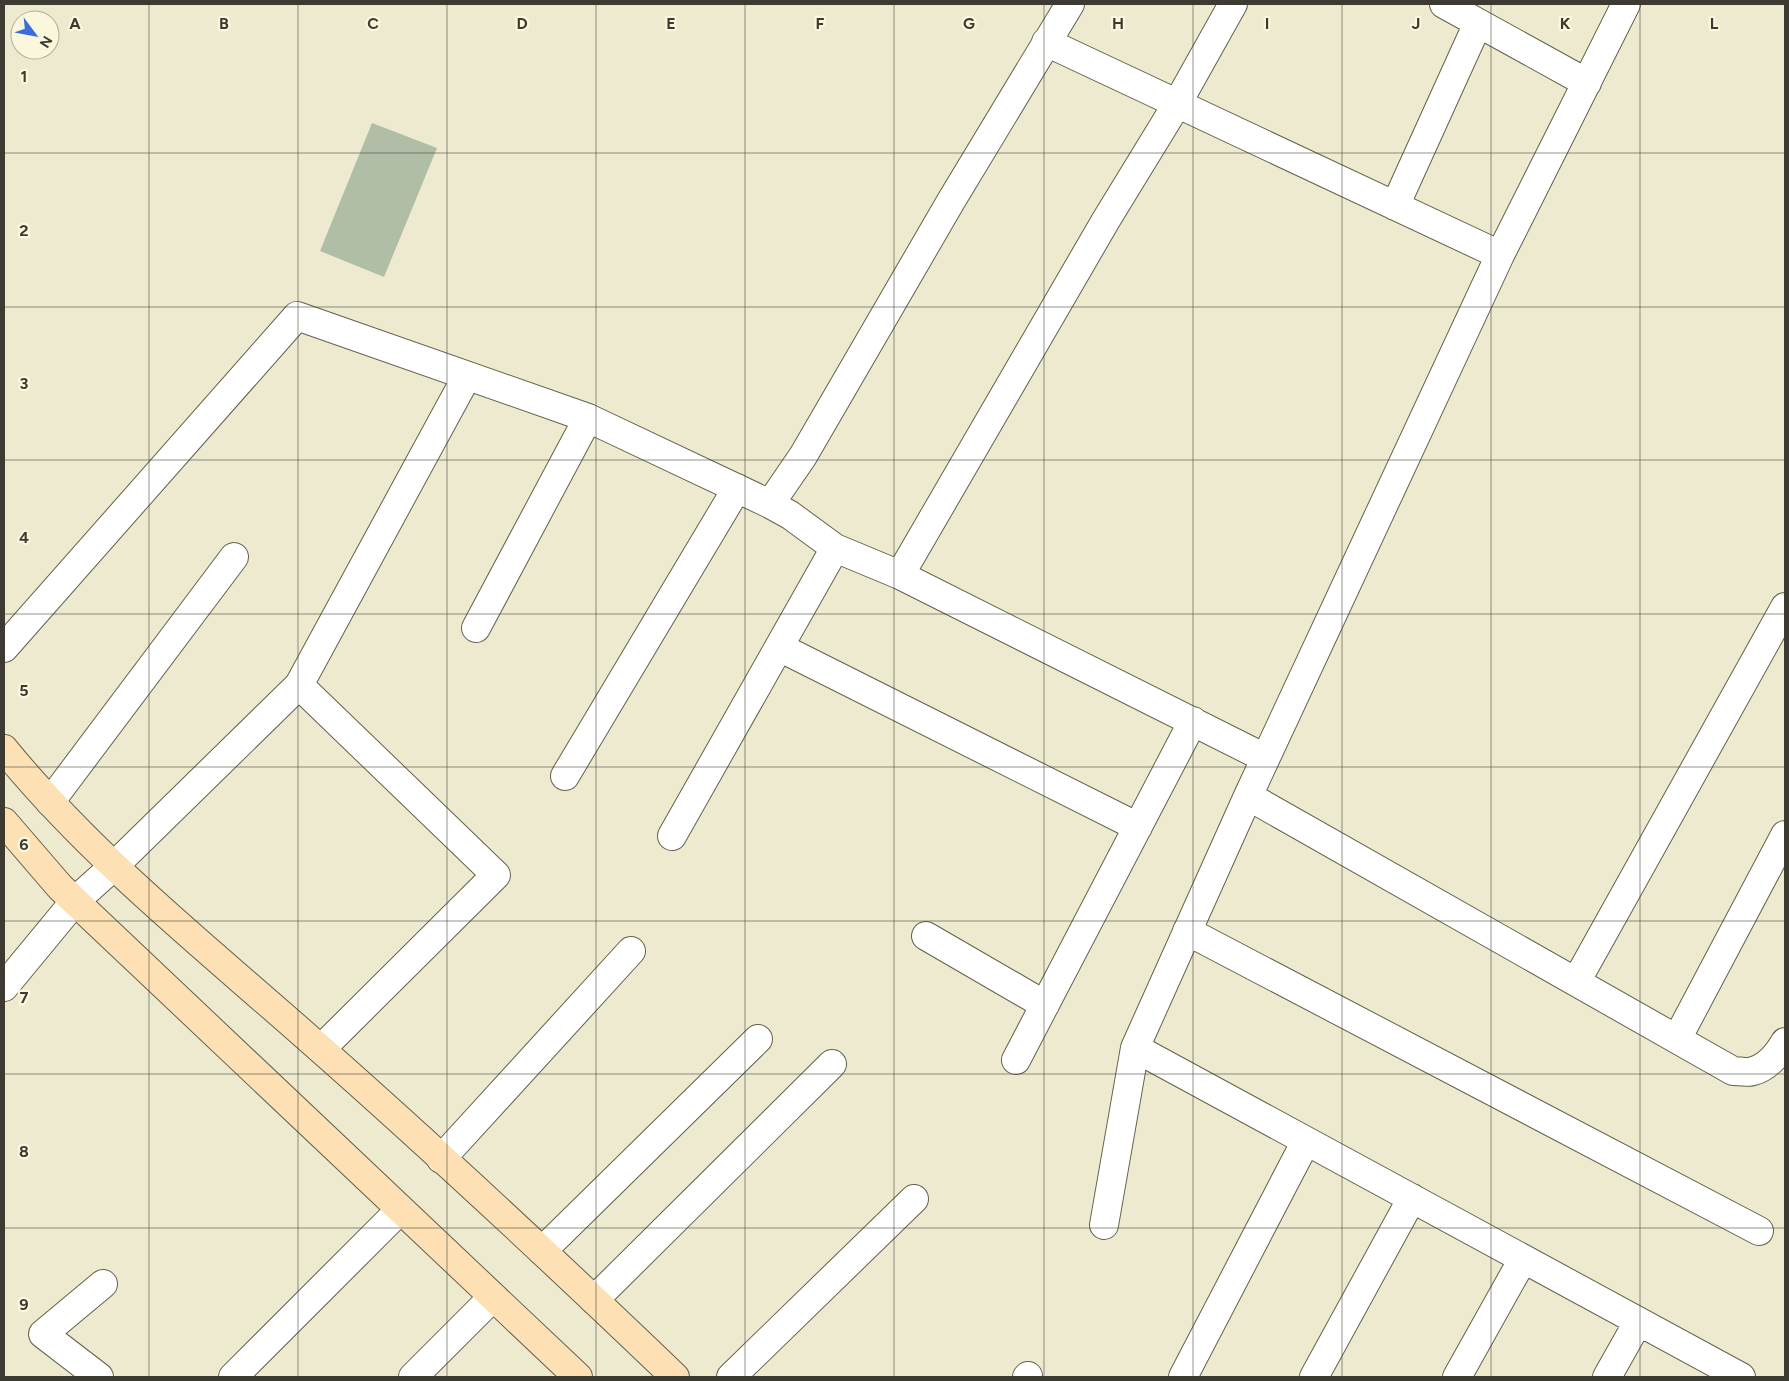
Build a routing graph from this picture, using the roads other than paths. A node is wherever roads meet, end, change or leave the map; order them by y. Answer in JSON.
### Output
{"nodes":[{"id":1,"x":1070,"y":4,"type":"edge"},
{"id":2,"x":1233,"y":4,"type":"edge"},
{"id":3,"x":1444,"y":4,"type":"edge"},
{"id":4,"x":1626,"y":4,"type":"edge"},
{"id":5,"x":1478,"y":23,"type":"junction"},
{"id":6,"x":1046,"y":42,"type":"junction"},
{"id":7,"x":1587,"y":83,"type":"junction"},
{"id":8,"x":1177,"y":104,"type":"junction"},
{"id":9,"x":1395,"y":206,"type":"junction"},
{"id":10,"x":1500,"y":255,"type":"junction"},
{"id":11,"x":467,"y":376,"type":"junction"},
{"id":12,"x":588,"y":418,"type":"junction"},
{"id":13,"x":736,"y":488,"type":"junction"},
{"id":14,"x":770,"y":504,"type":"junction"},
{"id":15,"x":835,"y":548,"type":"junction"},
{"id":16,"x":234,"y":557,"type":"dead end"},
{"id":17,"x":900,"y":575,"type":"junction"},
{"id":18,"x":1785,"y":607,"type":"edge"},
{"id":19,"x":476,"y":628,"type":"dead end"},
{"id":20,"x":779,"y":646,"type":"junction"},
{"id":21,"x":4,"y":648,"type":"edge"},
{"id":22,"x":299,"y":685,"type":"junction"},
{"id":23,"x":1193,"y":722,"type":"junction"},
{"id":24,"x":4,"y":749,"type":"edge"},
{"id":25,"x":1265,"y":758,"type":"junction"},
{"id":26,"x":565,"y":776,"type":"dead end"},
{"id":27,"x":1248,"y":796,"type":"junction"},
{"id":28,"x":50,"y":802,"type":"junction"},
{"id":29,"x":4,"y":822,"type":"edge"},
{"id":30,"x":1138,"y":828,"type":"junction"},
{"id":31,"x":1785,"y":835,"type":"edge"},
{"id":32,"x":672,"y":836,"type":"dead end"},
{"id":33,"x":114,"y":866,"type":"junction"},
{"id":34,"x":75,"y":901,"type":"junction"},
{"id":35,"x":1187,"y":931,"type":"junction"},
{"id":36,"x":926,"y":936,"type":"dead end"},
{"id":37,"x":630,"y":951,"type":"dead end"},
{"id":38,"x":1576,"y":982,"type":"junction"},
{"id":39,"x":4,"y":987,"type":"edge"},
{"id":40,"x":1045,"y":1005,"type":"junction"},
{"id":41,"x":758,"y":1039,"type":"dead end"},
{"id":42,"x":1677,"y":1039,"type":"junction"},
{"id":43,"x":1785,"y":1042,"type":"edge"},
{"id":44,"x":1134,"y":1048,"type":"junction"},
{"id":45,"x":321,"y":1049,"type":"junction"},
{"id":46,"x":1016,"y":1060,"type":"dead end"},
{"id":47,"x":832,"y":1064,"type":"dead end"},
{"id":48,"x":1306,"y":1141,"type":"junction"},
{"id":49,"x":441,"y":1159,"type":"junction"},
{"id":50,"x":1412,"y":1198,"type":"junction"},
{"id":51,"x":914,"y":1199,"type":"dead end"},
{"id":52,"x":400,"y":1210,"type":"junction"},
{"id":53,"x":1104,"y":1225,"type":"dead end"},
{"id":54,"x":1759,"y":1231,"type":"dead end"},
{"id":55,"x":542,"y":1251,"type":"junction"},
{"id":56,"x":1523,"y":1259,"type":"junction"},
{"id":57,"x":102,"y":1284,"type":"dead end"},
{"id":58,"x":493,"y":1297,"type":"junction"},
{"id":59,"x":594,"y":1300,"type":"junction"},
{"id":60,"x":1638,"y":1322,"type":"junction"},
{"id":61,"x":99,"y":1377,"type":"edge"},
{"id":62,"x":233,"y":1377,"type":"edge"},
{"id":63,"x":413,"y":1377,"type":"edge"},
{"id":64,"x":578,"y":1377,"type":"edge"},
{"id":65,"x":675,"y":1377,"type":"edge"},
{"id":66,"x":732,"y":1377,"type":"edge"},
{"id":67,"x":1183,"y":1377,"type":"edge"},
{"id":68,"x":1314,"y":1377,"type":"edge"},
{"id":69,"x":1457,"y":1377,"type":"edge"},
{"id":70,"x":1607,"y":1377,"type":"edge"},
{"id":71,"x":1740,"y":1377,"type":"edge"}],
"edges":[{"from":1,"to":6,"type":"street"},
{"from":2,"to":8,"type":"street"},
{"from":3,"to":5,"type":"street"},
{"from":4,"to":7,"type":"street"},
{"from":5,"to":7,"type":"street"},
{"from":5,"to":9,"type":"street"},
{"from":6,"to":8,"type":"street"},
{"from":6,"to":14,"type":"street"},
{"from":7,"to":10,"type":"street"},
{"from":8,"to":9,"type":"street"},
{"from":8,"to":17,"type":"street"},
{"from":9,"to":10,"type":"street"},
{"from":10,"to":25,"type":"street"},
{"from":11,"to":12,"type":"street"},
{"from":11,"to":21,"type":"street"},
{"from":11,"to":22,"type":"street"},
{"from":12,"to":13,"type":"street"},
{"from":12,"to":19,"type":"street"},
{"from":13,"to":14,"type":"street"},
{"from":13,"to":26,"type":"street"},
{"from":14,"to":15,"type":"street"},
{"from":15,"to":17,"type":"street"},
{"from":15,"to":20,"type":"street"},
{"from":16,"to":28,"type":"street"},
{"from":17,"to":23,"type":"street"},
{"from":18,"to":38,"type":"street"},
{"from":20,"to":30,"type":"street"},
{"from":20,"to":32,"type":"street"},
{"from":22,"to":33,"type":"street"},
{"from":22,"to":45,"type":"street"},
{"from":23,"to":25,"type":"street"},
{"from":23,"to":30,"type":"street"},
{"from":24,"to":28,"type":"street"},
{"from":25,"to":27,"type":"street"},
{"from":27,"to":35,"type":"street"},
{"from":27,"to":38,"type":"street"},
{"from":28,"to":33,"type":"street"},
{"from":29,"to":34,"type":"street"},
{"from":30,"to":40,"type":"street"},
{"from":31,"to":42,"type":"street"},
{"from":33,"to":34,"type":"street"},
{"from":33,"to":45,"type":"street"},
{"from":34,"to":39,"type":"street"},
{"from":34,"to":52,"type":"street"},
{"from":35,"to":44,"type":"street"},
{"from":35,"to":54,"type":"street"},
{"from":36,"to":40,"type":"street"},
{"from":37,"to":49,"type":"street"},
{"from":38,"to":42,"type":"street"},
{"from":40,"to":46,"type":"street"},
{"from":41,"to":55,"type":"street"},
{"from":42,"to":43,"type":"street"},
{"from":44,"to":48,"type":"street"},
{"from":44,"to":53,"type":"street"},
{"from":45,"to":49,"type":"street"},
{"from":47,"to":59,"type":"street"},
{"from":48,"to":50,"type":"street"},
{"from":48,"to":67,"type":"street"},
{"from":49,"to":55,"type":"street"},
{"from":50,"to":56,"type":"street"},
{"from":50,"to":68,"type":"street"},
{"from":51,"to":66,"type":"street"},
{"from":52,"to":58,"type":"street"},
{"from":52,"to":62,"type":"street"},
{"from":55,"to":59,"type":"street"},
{"from":56,"to":60,"type":"street"},
{"from":56,"to":69,"type":"street"},
{"from":57,"to":61,"type":"street"},
{"from":58,"to":63,"type":"street"},
{"from":58,"to":64,"type":"street"},
{"from":59,"to":65,"type":"street"},
{"from":60,"to":70,"type":"street"},
{"from":60,"to":71,"type":"street"}]}
